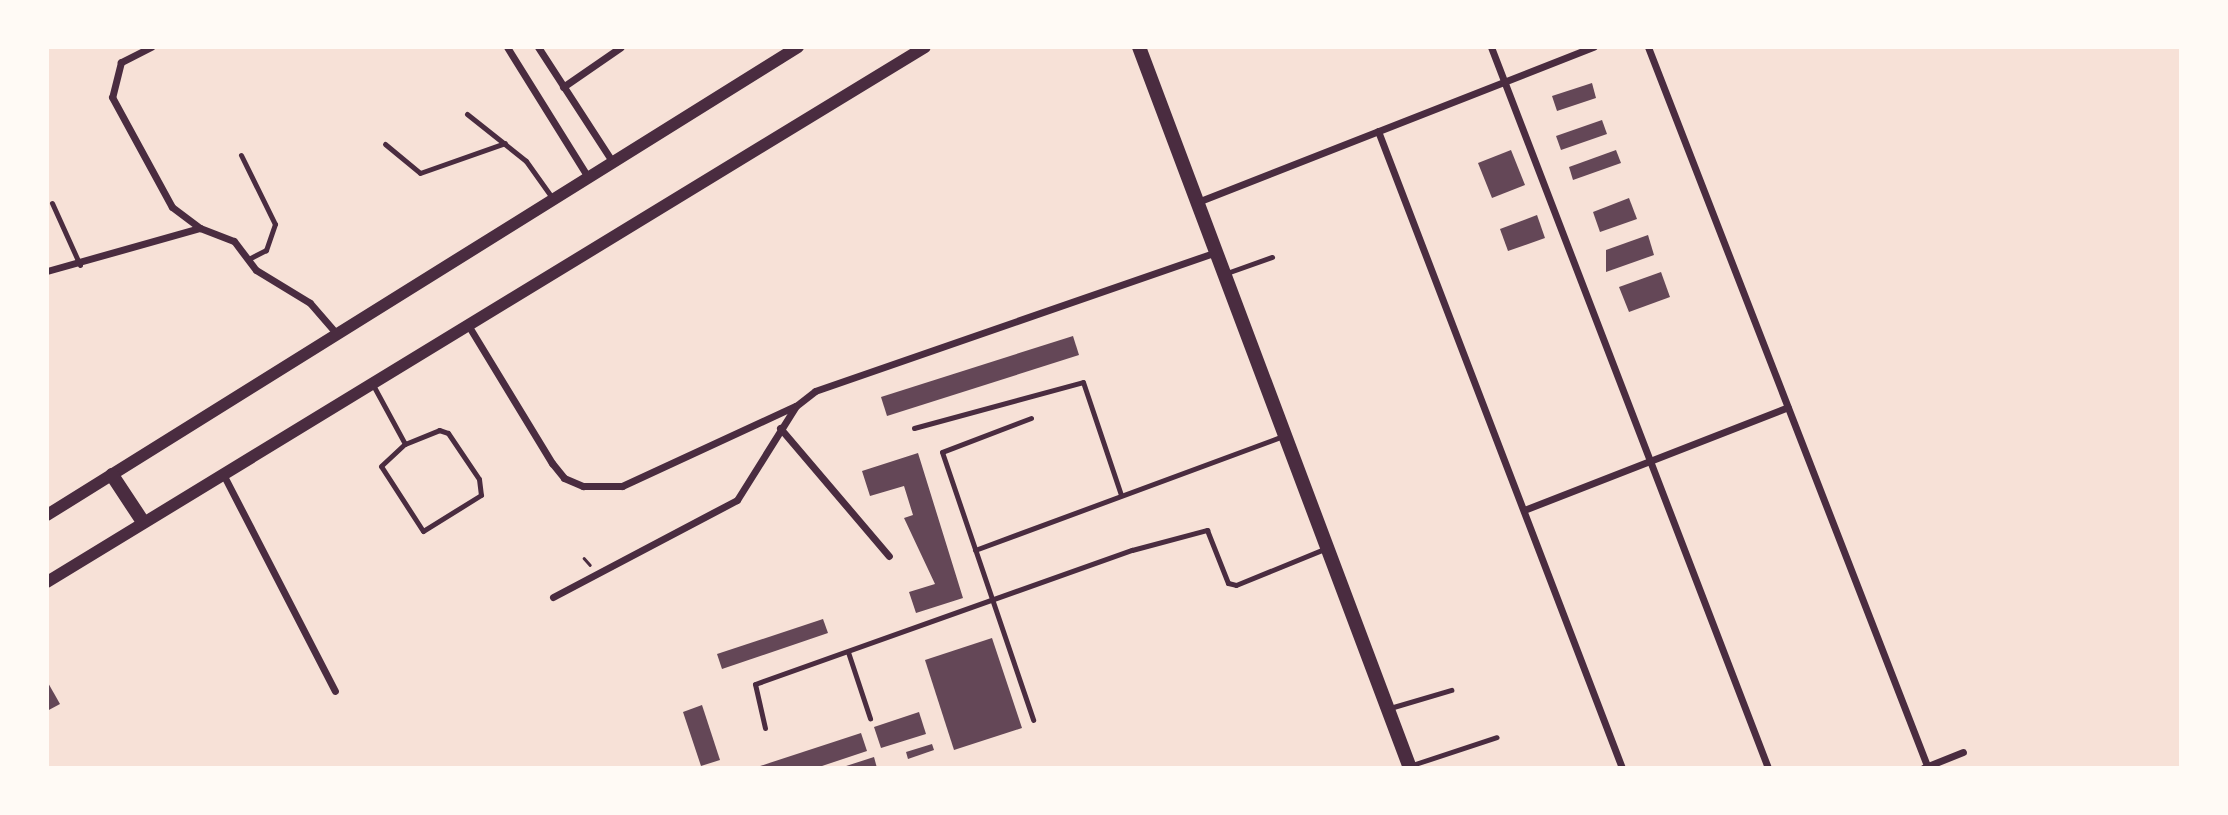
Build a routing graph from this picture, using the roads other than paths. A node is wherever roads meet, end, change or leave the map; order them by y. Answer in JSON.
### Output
{"nodes":[{"id":1,"x":151,"y":47,"type":"edge"},
{"id":2,"x":508,"y":47,"type":"edge"},
{"id":3,"x":538,"y":47,"type":"edge"},
{"id":4,"x":621,"y":47,"type":"edge"},
{"id":5,"x":798,"y":47,"type":"edge"},
{"id":6,"x":925,"y":47,"type":"edge"},
{"id":7,"x":1126,"y":47,"type":"edge"},
{"id":8,"x":1491,"y":47,"type":"edge"},
{"id":9,"x":1594,"y":47,"type":"edge"},
{"id":10,"x":1648,"y":47,"type":"edge"},
{"id":11,"x":1142,"y":54,"type":"edge"},
{"id":12,"x":1505,"y":83,"type":"junction"},
{"id":13,"x":563,"y":87,"type":"junction"},
{"id":14,"x":467,"y":114,"type":"dead end"},
{"id":15,"x":1378,"y":131,"type":"junction"},
{"id":16,"x":505,"y":143,"type":"junction"},
{"id":17,"x":385,"y":144,"type":"dead end"},
{"id":18,"x":242,"y":155,"type":"dead end"},
{"id":19,"x":612,"y":161,"type":"junction"},
{"id":20,"x":588,"y":177,"type":"junction"},
{"id":21,"x":553,"y":199,"type":"junction"},
{"id":22,"x":52,"y":203,"type":"dead end"},
{"id":23,"x":1195,"y":204,"type":"junction"},
{"id":24,"x":200,"y":228,"type":"junction"},
{"id":25,"x":1213,"y":253,"type":"junction"},
{"id":26,"x":1272,"y":257,"type":"dead end"},
{"id":27,"x":250,"y":258,"type":"junction"},
{"id":28,"x":80,"y":265,"type":"junction"},
{"id":29,"x":47,"y":271,"type":"edge"},
{"id":30,"x":1221,"y":275,"type":"junction"},
{"id":31,"x":468,"y":325,"type":"junction"},
{"id":32,"x":335,"y":332,"type":"junction"},
{"id":33,"x":372,"y":383,"type":"junction"},
{"id":34,"x":796,"y":406,"type":"junction"},
{"id":35,"x":1788,"y":407,"type":"junction"},
{"id":36,"x":1031,"y":418,"type":"dead end"},
{"id":37,"x":780,"y":428,"type":"junction"},
{"id":38,"x":914,"y":428,"type":"dead end"},
{"id":39,"x":1281,"y":437,"type":"junction"},
{"id":40,"x":405,"y":444,"type":"junction"},
{"id":41,"x":1650,"y":461,"type":"junction"},
{"id":42,"x":223,"y":473,"type":"junction"},
{"id":43,"x":113,"y":475,"type":"junction"},
{"id":44,"x":1121,"y":495,"type":"junction"},
{"id":45,"x":1524,"y":510,"type":"junction"},
{"id":46,"x":47,"y":515,"type":"edge"},
{"id":47,"x":143,"y":522,"type":"junction"},
{"id":48,"x":1324,"y":549,"type":"junction"},
{"id":49,"x":975,"y":550,"type":"junction"},
{"id":50,"x":889,"y":556,"type":"dead end"},
{"id":51,"x":47,"y":582,"type":"edge"},
{"id":52,"x":553,"y":597,"type":"dead end"},
{"id":53,"x":991,"y":601,"type":"junction"},
{"id":54,"x":848,"y":652,"type":"junction"},
{"id":55,"x":1451,"y":690,"type":"dead end"},
{"id":56,"x":335,"y":691,"type":"dead end"},
{"id":57,"x":1387,"y":709,"type":"junction"},
{"id":58,"x":870,"y":718,"type":"dead end"},
{"id":59,"x":1033,"y":720,"type":"dead end"},
{"id":60,"x":765,"y":728,"type":"dead end"},
{"id":61,"x":1497,"y":737,"type":"dead end"},
{"id":62,"x":1963,"y":752,"type":"dead end"},
{"id":63,"x":1410,"y":767,"type":"edge"},
{"id":64,"x":1926,"y":767,"type":"edge"},
{"id":65,"x":1622,"y":768,"type":"edge"},
{"id":66,"x":1768,"y":768,"type":"edge"}],
"edges":[{"from":1,"to":24,"type":"street"},
{"from":2,"to":20,"type":"street"},
{"from":3,"to":13,"type":"street"},
{"from":4,"to":13,"type":"street"},
{"from":5,"to":19,"type":"street"},
{"from":6,"to":31,"type":"street"},
{"from":7,"to":11,"type":"main road"},
{"from":8,"to":12,"type":"street"},
{"from":9,"to":12,"type":"street"},
{"from":10,"to":35,"type":"street"},
{"from":11,"to":23,"type":"main road"},
{"from":12,"to":15,"type":"street"},
{"from":12,"to":41,"type":"street"},
{"from":13,"to":19,"type":"street"},
{"from":14,"to":16,"type":"lane"},
{"from":15,"to":23,"type":"street"},
{"from":15,"to":45,"type":"street"},
{"from":16,"to":17,"type":"lane"},
{"from":16,"to":21,"type":"lane"},
{"from":18,"to":27,"type":"lane"},
{"from":19,"to":20,"type":"street"},
{"from":20,"to":21,"type":"street"},
{"from":21,"to":32,"type":"street"},
{"from":22,"to":28,"type":"lane"},
{"from":23,"to":25,"type":"main road"},
{"from":24,"to":27,"type":"street"},
{"from":24,"to":28,"type":"street"},
{"from":25,"to":30,"type":"main road"},
{"from":25,"to":34,"type":"street"},
{"from":26,"to":30,"type":"lane"},
{"from":27,"to":32,"type":"street"},
{"from":28,"to":29,"type":"street"},
{"from":30,"to":39,"type":"main road"},
{"from":31,"to":33,"type":"street"},
{"from":31,"to":34,"type":"street"},
{"from":32,"to":43,"type":"street"},
{"from":33,"to":40,"type":"lane"},
{"from":33,"to":42,"type":"street"},
{"from":34,"to":37,"type":"street"},
{"from":35,"to":41,"type":"street"},
{"from":35,"to":64,"type":"street"},
{"from":36,"to":49,"type":"lane"},
{"from":37,"to":50,"type":"street"},
{"from":37,"to":52,"type":"street"},
{"from":38,"to":44,"type":"lane"},
{"from":39,"to":44,"type":"lane"},
{"from":39,"to":48,"type":"main road"},
{"from":40,"to":40,"type":"lane"},
{"from":41,"to":45,"type":"street"},
{"from":41,"to":66,"type":"street"},
{"from":42,"to":47,"type":"street"},
{"from":42,"to":56,"type":"street"},
{"from":43,"to":46,"type":"street"},
{"from":43,"to":47,"type":"main road"},
{"from":44,"to":49,"type":"lane"},
{"from":45,"to":65,"type":"street"},
{"from":47,"to":51,"type":"street"},
{"from":48,"to":53,"type":"lane"},
{"from":48,"to":57,"type":"main road"},
{"from":49,"to":53,"type":"lane"},
{"from":53,"to":54,"type":"lane"},
{"from":53,"to":59,"type":"lane"},
{"from":54,"to":58,"type":"lane"},
{"from":54,"to":60,"type":"lane"},
{"from":55,"to":57,"type":"lane"},
{"from":57,"to":63,"type":"main road"},
{"from":61,"to":63,"type":"lane"},
{"from":62,"to":64,"type":"street"}]}
